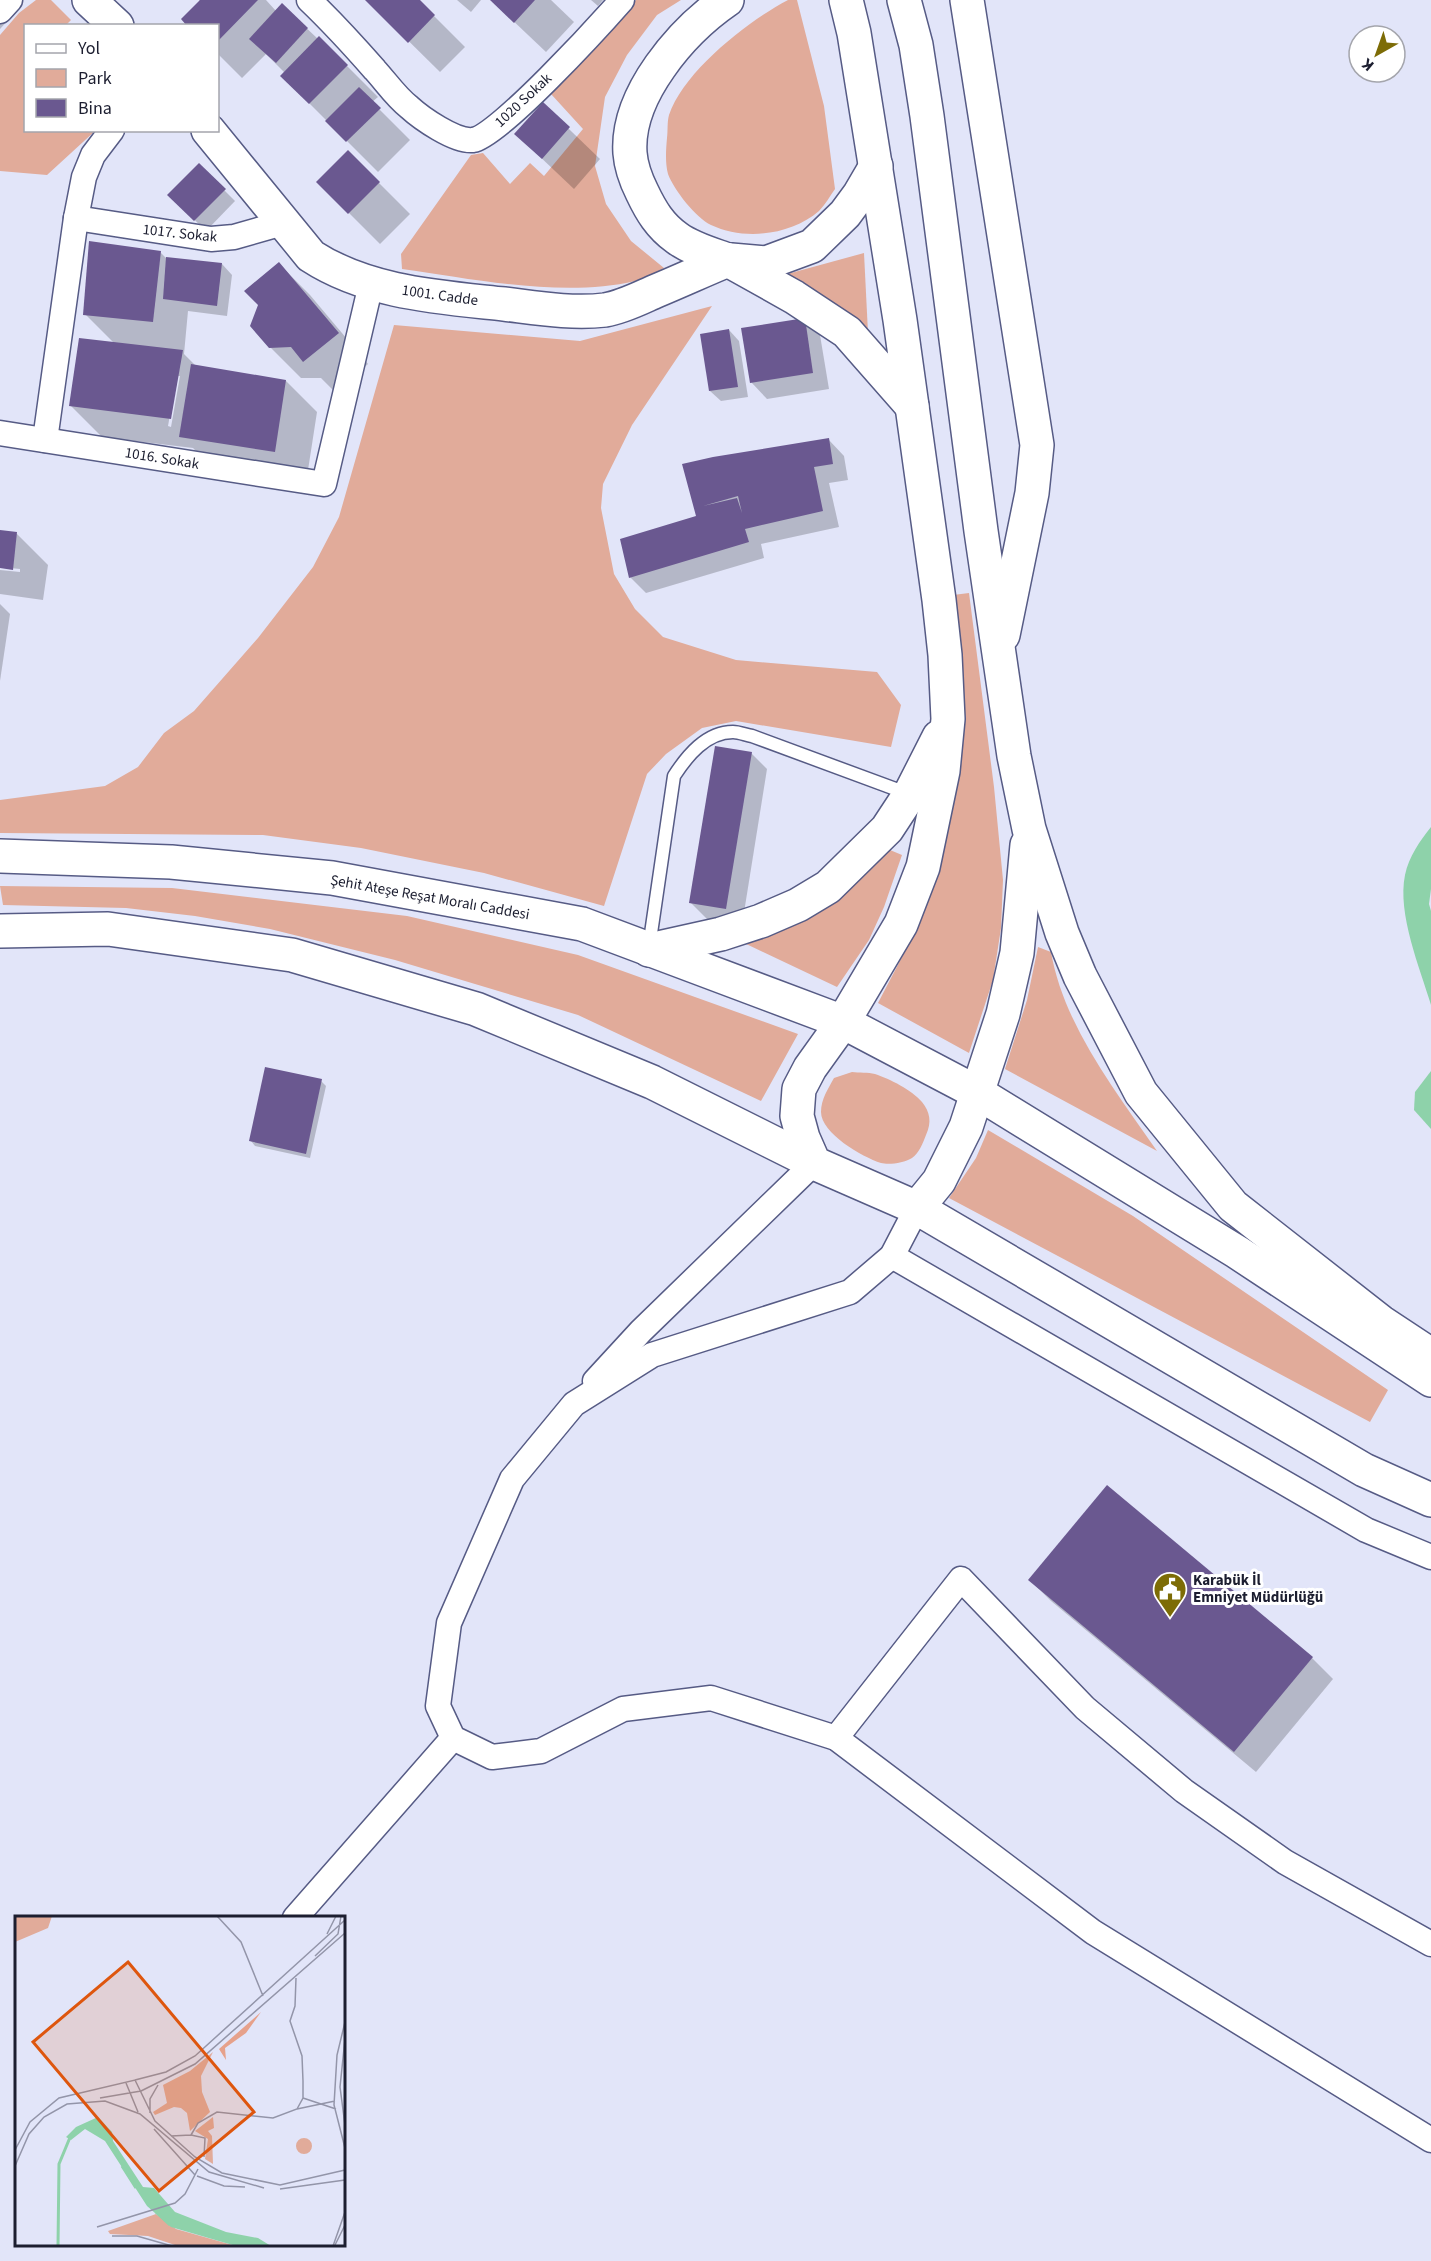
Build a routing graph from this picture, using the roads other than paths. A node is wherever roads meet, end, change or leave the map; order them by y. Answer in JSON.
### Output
{"nodes":[{"id":1,"x":10,"y":0,"type":"edge"},
{"id":2,"x":89,"y":0,"type":"edge"},
{"id":3,"x":309,"y":0,"type":"edge"},
{"id":4,"x":622,"y":0,"type":"edge"},
{"id":5,"x":727,"y":0,"type":"edge"},
{"id":6,"x":846,"y":0,"type":"edge"},
{"id":7,"x":904,"y":0,"type":"edge"},
{"id":8,"x":967,"y":0,"type":"edge"},
{"id":9,"x":0,"y":11,"type":"edge"},
{"id":10,"x":115,"y":24,"type":"edge"},
{"id":11,"x":110,"y":132,"type":"edge"},
{"id":12,"x":210,"y":132,"type":"edge"},
{"id":13,"x":876,"y":166,"type":"junction"},
{"id":14,"x":76,"y":218,"type":"junction"},
{"id":15,"x":283,"y":223,"type":"junction"},
{"id":16,"x":728,"y":260,"type":"junction"},
{"id":17,"x":371,"y":284,"type":"junction"},
{"id":18,"x":912,"y":406,"type":"junction"},
{"id":19,"x":0,"y":433,"type":"edge"},
{"id":20,"x":45,"y":440,"type":"junction"},
{"id":21,"x":998,"y":660,"type":"junction"},
{"id":22,"x":948,"y":719,"type":"junction"},
{"id":23,"x":910,"y":794,"type":"junction"},
{"id":24,"x":1029,"y":829,"type":"junction"},
{"id":25,"x":0,"y":856,"type":"edge"},
{"id":26,"x":0,"y":931,"type":"edge"},
{"id":27,"x":649,"y":950,"type":"junction"},
{"id":28,"x":843,"y":1022,"type":"junction"},
{"id":29,"x":978,"y":1093,"type":"junction"},
{"id":30,"x":814,"y":1163,"type":"junction"},
{"id":31,"x":917,"y":1208,"type":"junction"},
{"id":32,"x":892,"y":1256,"type":"junction"},
{"id":33,"x":1431,"y":1355,"type":"edge"},
{"id":34,"x":1431,"y":1380,"type":"edge"},
{"id":35,"x":574,"y":1404,"type":"junction"},
{"id":36,"x":1431,"y":1500,"type":"edge"},
{"id":37,"x":1431,"y":1557,"type":"edge"},
{"id":38,"x":453,"y":1738,"type":"junction"},
{"id":39,"x":836,"y":1738,"type":"junction"},
{"id":40,"x":296,"y":1916,"type":"edge"},
{"id":41,"x":1431,"y":1944,"type":"edge"},
{"id":42,"x":1431,"y":2140,"type":"edge"}],
"edges":[{"from":1,"to":9,"type":"street"},
{"from":2,"to":10,"type":"main road"},
{"from":3,"to":4,"type":"street","name":"1020 Sokak"},
{"from":5,"to":16,"type":"main road"},
{"from":6,"to":13,"type":"main road"},
{"from":7,"to":21,"type":"main road"},
{"from":8,"to":21,"type":"main road"},
{"from":11,"to":14,"type":"street"},
{"from":12,"to":15,"type":"main road","name":"1001. Cadde"},
{"from":13,"to":16,"type":"main road"},
{"from":13,"to":18,"type":"main road"},
{"from":14,"to":15,"type":"street","name":"1017. Sokak"},
{"from":14,"to":20,"type":"street"},
{"from":15,"to":17,"type":"main road","name":"1001. Cadde"},
{"from":16,"to":17,"type":"main road","name":"1001. Cadde"},
{"from":16,"to":18,"type":"main road"},
{"from":17,"to":20,"type":"street","name":"1016. Sokak"},
{"from":18,"to":22,"type":"main road"},
{"from":19,"to":20,"type":"street","name":"1016. Sokak"},
{"from":21,"to":24,"type":"main road"},
{"from":22,"to":23,"type":"main road"},
{"from":22,"to":28,"type":"main road"},
{"from":23,"to":27,"type":"main road"},
{"from":23,"to":27,"type":"lane"},
{"from":24,"to":29,"type":"main road"},
{"from":24,"to":33,"type":"main road"},
{"from":25,"to":27,"type":"main road","name":"Şehit Ateşe Reşat Moralı Caddesi"},
{"from":26,"to":30,"type":"main road"},
{"from":27,"to":28,"type":"main road","name":"Şehit Ateşe Reşat Moralı Caddesi"},
{"from":28,"to":29,"type":"main road","name":"Şehit Ateşe Reşat Moralı Caddesi"},
{"from":28,"to":30,"type":"main road"},
{"from":29,"to":31,"type":"main road"},
{"from":29,"to":34,"type":"main road","name":"Şehit Ateşe Reşat Moralı Caddesi"},
{"from":30,"to":31,"type":"main road"},
{"from":30,"to":35,"type":"street"},
{"from":31,"to":32,"type":"street"},
{"from":31,"to":36,"type":"main road"},
{"from":32,"to":35,"type":"street"},
{"from":32,"to":37,"type":"street"},
{"from":35,"to":38,"type":"street"},
{"from":38,"to":39,"type":"street"},
{"from":38,"to":40,"type":"street"},
{"from":39,"to":41,"type":"street"},
{"from":39,"to":42,"type":"street"}]}
